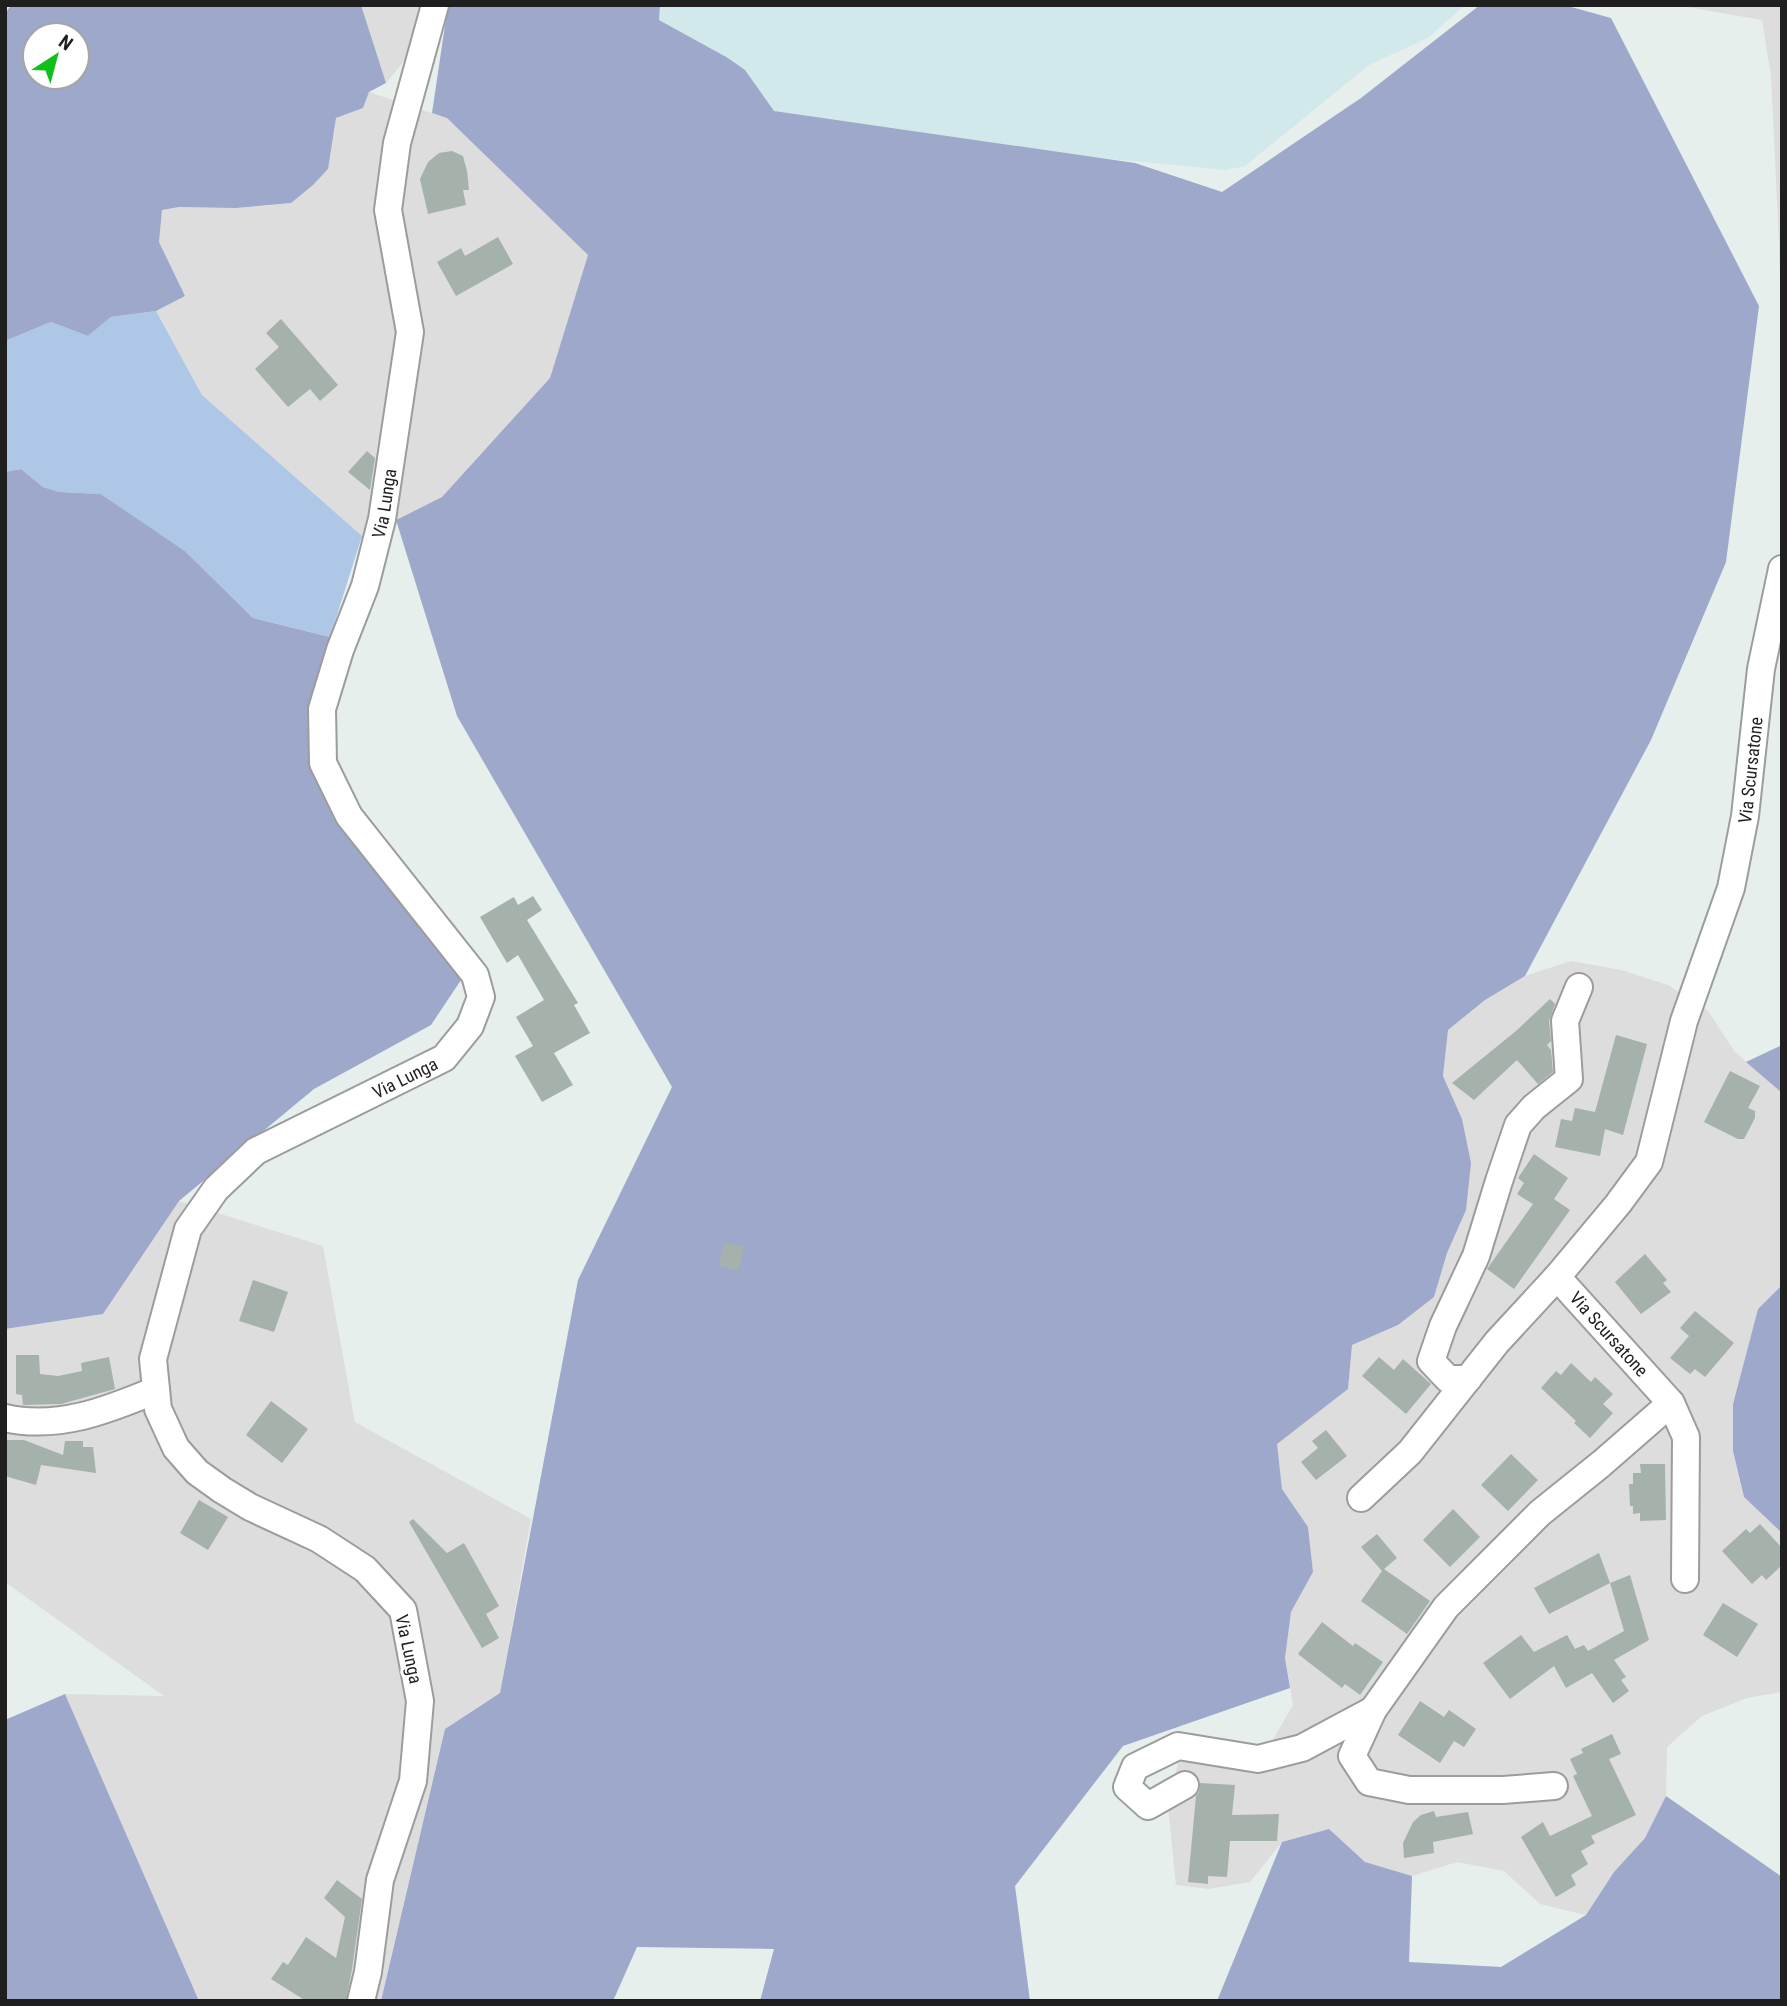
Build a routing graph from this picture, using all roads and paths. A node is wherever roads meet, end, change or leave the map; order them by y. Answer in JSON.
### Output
{"nodes":[{"id":1,"x":435,"y":5,"type":"edge"},
{"id":2,"x":1782,"y":569,"type":"edge"},
{"id":3,"x":1579,"y":987,"type":"dead end"},
{"id":4,"x":1557,"y":1277,"type":"junction"},
{"id":5,"x":1468,"y":1379,"type":"junction"},
{"id":6,"x":156,"y":1390,"type":"junction"},
{"id":7,"x":1671,"y":1403,"type":"junction"},
{"id":8,"x":5,"y":1419,"type":"edge"},
{"id":9,"x":1362,"y":1499,"type":"dead end"},
{"id":10,"x":1685,"y":1579,"type":"dead end"},
{"id":11,"x":1373,"y":1710,"type":"junction"},
{"id":12,"x":1185,"y":1784,"type":"dead end"},
{"id":13,"x":1554,"y":1786,"type":"dead end"},
{"id":14,"x":361,"y":2001,"type":"edge"}],
"edges":[{"from":1,"to":6,"type":"street","name":"Via Lunga"},
{"from":2,"to":4,"type":"street","name":"Via Scursatone"},
{"from":3,"to":5,"type":"street"},
{"from":4,"to":5,"type":"street"},
{"from":4,"to":7,"type":"street","name":"Via Scursatone"},
{"from":5,"to":9,"type":"street"},
{"from":6,"to":8,"type":"street"},
{"from":6,"to":14,"type":"street","name":"Via Lunga"},
{"from":7,"to":10,"type":"street","name":"Via Scursatone"},
{"from":7,"to":11,"type":"street"},
{"from":11,"to":12,"type":"street"},
{"from":11,"to":13,"type":"street"}]}
